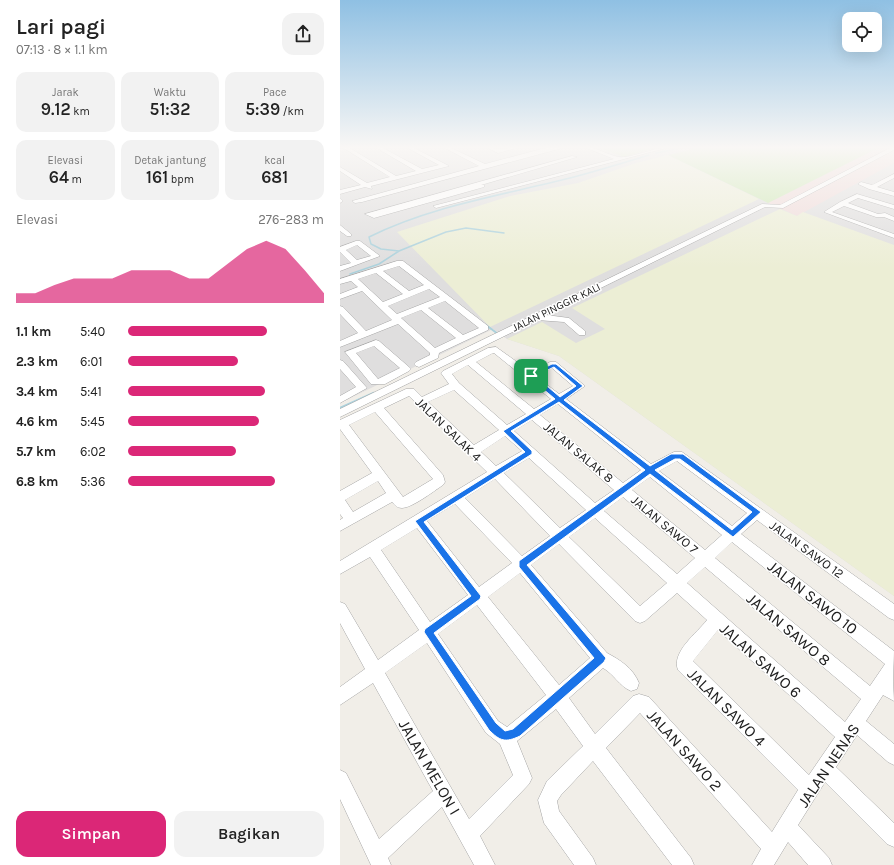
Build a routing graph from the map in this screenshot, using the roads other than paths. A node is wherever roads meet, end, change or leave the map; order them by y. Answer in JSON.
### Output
{"nodes":[{"id":1,"x":366,"y":187,"type":"edge"},
{"id":2,"x":415,"y":187,"type":"edge"},
{"id":3,"x":418,"y":187,"type":"edge"},
{"id":4,"x":471,"y":187,"type":"edge"},
{"id":5,"x":472,"y":187,"type":"edge"},
{"id":6,"x":485,"y":187,"type":"edge"},
{"id":7,"x":507,"y":187,"type":"edge"},
{"id":8,"x":817,"y":187,"type":"edge"},
{"id":9,"x":830,"y":187,"type":"edge"},
{"id":10,"x":871,"y":188,"type":"edge"},
{"id":11,"x":488,"y":189,"type":"dead end"},
{"id":12,"x":340,"y":192,"type":"edge"},
{"id":13,"x":894,"y":194,"type":"edge"},
{"id":14,"x":842,"y":203,"type":"junction"},
{"id":15,"x":773,"y":205,"type":"dead end"},
{"id":16,"x":432,"y":207,"type":"dead end"},
{"id":17,"x":894,"y":207,"type":"edge"},
{"id":18,"x":424,"y":209,"type":"dead end"},
{"id":19,"x":880,"y":219,"type":"junction"},
{"id":20,"x":893,"y":219,"type":"edge"},
{"id":21,"x":378,"y":221,"type":"dead end"},
{"id":22,"x":340,"y":227,"type":"edge"},
{"id":23,"x":870,"y":228,"type":"junction"},
{"id":24,"x":894,"y":236,"type":"edge"},
{"id":25,"x":340,"y":238,"type":"edge"},
{"id":26,"x":356,"y":263,"type":"junction"},
{"id":27,"x":340,"y":269,"type":"edge"},
{"id":28,"x":377,"y":270,"type":"junction"},
{"id":29,"x":344,"y":278,"type":"edge"},
{"id":30,"x":430,"y":286,"type":"junction"},
{"id":31,"x":363,"y":288,"type":"junction"},
{"id":32,"x":409,"y":295,"type":"junction"},
{"id":33,"x":340,"y":297,"type":"edge"},
{"id":34,"x":445,"y":298,"type":"junction"},
{"id":35,"x":382,"y":305,"type":"junction"},
{"id":36,"x":422,"y":307,"type":"junction"},
{"id":37,"x":340,"y":309,"type":"edge"},
{"id":38,"x":537,"y":316,"type":"junction"},
{"id":39,"x":396,"y":319,"type":"junction"},
{"id":40,"x":582,"y":333,"type":"dead end"},
{"id":41,"x":364,"y":334,"type":"junction"},
{"id":42,"x":353,"y":338,"type":"junction"},
{"id":43,"x":463,"y":339,"type":"junction"},
{"id":44,"x":340,"y":344,"type":"edge"},
{"id":45,"x":362,"y":347,"type":"junction"},
{"id":46,"x":434,"y":352,"type":"junction"},
{"id":47,"x":469,"y":361,"type":"junction"},
{"id":48,"x":340,"y":363,"type":"edge"},
{"id":49,"x":419,"y":364,"type":"dead end"},
{"id":50,"x":531,"y":376,"type":"junction"},
{"id":51,"x":455,"y":384,"type":"junction"},
{"id":52,"x":340,"y":400,"type":"edge"},
{"id":53,"x":560,"y":400,"type":"junction"},
{"id":54,"x":422,"y":402,"type":"junction"},
{"id":55,"x":376,"y":406,"type":"junction"},
{"id":56,"x":534,"y":415,"type":"junction"},
{"id":57,"x":341,"y":421,"type":"edge"},
{"id":58,"x":506,"y":431,"type":"junction"},
{"id":59,"x":472,"y":451,"type":"junction"},
{"id":60,"x":529,"y":452,"type":"junction"},
{"id":61,"x":650,"y":470,"type":"junction"},
{"id":62,"x":379,"y":474,"type":"junction"},
{"id":63,"x":496,"y":474,"type":"junction"},
{"id":64,"x":624,"y":489,"type":"junction"},
{"id":65,"x":393,"y":495,"type":"junction"},
{"id":66,"x":340,"y":497,"type":"edge"},
{"id":67,"x":457,"y":498,"type":"junction"},
{"id":68,"x":340,"y":503,"type":"edge"},
{"id":69,"x":594,"y":511,"type":"junction"},
{"id":70,"x":757,"y":512,"type":"junction"},
{"id":71,"x":419,"y":521,"type":"junction"},
{"id":72,"x":346,"y":523,"type":"edge"},
{"id":73,"x":733,"y":534,"type":"junction"},
{"id":74,"x":559,"y":536,"type":"junction"},
{"id":75,"x":372,"y":548,"type":"junction"},
{"id":76,"x":706,"y":559,"type":"junction"},
{"id":77,"x":521,"y":564,"type":"junction"},
{"id":78,"x":340,"y":568,"type":"edge"},
{"id":79,"x":677,"y":584,"type":"junction"},
{"id":80,"x":477,"y":596,"type":"junction"},
{"id":81,"x":340,"y":609,"type":"edge"},
{"id":82,"x":894,"y":613,"type":"edge"},
{"id":83,"x":717,"y":620,"type":"junction"},
{"id":84,"x":428,"y":632,"type":"junction"},
{"id":85,"x":601,"y":658,"type":"junction"},
{"id":86,"x":894,"y":661,"type":"edge"},
{"id":87,"x":894,"y":665,"type":"edge"},
{"id":88,"x":375,"y":671,"type":"junction"},
{"id":89,"x":631,"y":683,"type":"dead end"},
{"id":90,"x":888,"y":688,"type":"edge"},
{"id":91,"x":558,"y":696,"type":"junction"},
{"id":92,"x":340,"y":697,"type":"edge"},
{"id":93,"x":872,"y":698,"type":"junction"},
{"id":94,"x":851,"y":729,"type":"junction"},
{"id":95,"x":506,"y":736,"type":"junction"},
{"id":96,"x":594,"y":747,"type":"junction"},
{"id":97,"x":894,"y":756,"type":"edge"},
{"id":98,"x":824,"y":768,"type":"junction"},
{"id":99,"x":340,"y":779,"type":"edge"},
{"id":100,"x":810,"y":789,"type":"junction"},
{"id":101,"x":445,"y":792,"type":"junction"},
{"id":102,"x":787,"y":827,"type":"junction"},
{"id":103,"x":468,"y":834,"type":"junction"},
{"id":104,"x":894,"y":837,"type":"edge"},
{"id":105,"x":773,"y":848,"type":"junction"},
{"id":106,"x":378,"y":860,"type":"edge"},
{"id":107,"x":483,"y":864,"type":"edge"},
{"id":108,"x":586,"y":865,"type":"edge"},
{"id":109,"x":684,"y":865,"type":"edge"},
{"id":110,"x":762,"y":865,"type":"edge"},
{"id":111,"x":822,"y":865,"type":"edge"}],
"edges":[{"from":1,"to":12,"type":"street"},
{"from":2,"to":3,"type":"street"},
{"from":4,"to":5,"type":"street"},
{"from":6,"to":11,"type":"street"},
{"from":7,"to":16,"type":"street"},
{"from":8,"to":9,"type":"street"},
{"from":10,"to":13,"type":"street"},
{"from":14,"to":17,"type":"street"},
{"from":14,"to":19,"type":"street"},
{"from":14,"to":23,"type":"street"},
{"from":15,"to":38,"type":"street","name":"JALAN PINGGIR KALI"},
{"from":18,"to":21,"type":"street"},
{"from":19,"to":20,"type":"street"},
{"from":19,"to":23,"type":"street"},
{"from":22,"to":25,"type":"street"},
{"from":23,"to":24,"type":"street"},
{"from":26,"to":26,"type":"street"},
{"from":26,"to":27,"type":"street"},
{"from":28,"to":29,"type":"street"},
{"from":28,"to":30,"type":"street"},
{"from":28,"to":32,"type":"street"},
{"from":29,"to":31,"type":"street"},
{"from":30,"to":32,"type":"street"},
{"from":30,"to":34,"type":"street"},
{"from":31,"to":33,"type":"street"},
{"from":31,"to":35,"type":"street"},
{"from":32,"to":35,"type":"street"},
{"from":34,"to":36,"type":"street"},
{"from":34,"to":43,"type":"street"},
{"from":35,"to":39,"type":"street"},
{"from":36,"to":39,"type":"street"},
{"from":36,"to":43,"type":"street"},
{"from":37,"to":41,"type":"street"},
{"from":38,"to":40,"type":"street"},
{"from":38,"to":57,"type":"street","name":"JALAN PINGGIR KALI"},
{"from":39,"to":41,"type":"street"},
{"from":39,"to":46,"type":"street"},
{"from":41,"to":42,"type":"street"},
{"from":42,"to":44,"type":"street"},
{"from":42,"to":45,"type":"street"},
{"from":43,"to":46,"type":"street"},
{"from":45,"to":45,"type":"street"},
{"from":46,"to":49,"type":"street"},
{"from":47,"to":50,"type":"street","name":"JALAN SAWO 10"},
{"from":47,"to":51,"type":"street"},
{"from":47,"to":56,"type":"street","name":"JALAN SALAK 8"},
{"from":48,"to":52,"type":"street"},
{"from":50,"to":53,"type":"street","name":"JALAN SAWO 10"},
{"from":50,"to":53,"type":"street"},
{"from":51,"to":54,"type":"street"},
{"from":51,"to":58,"type":"street","name":"JALAN SAWO 6"},
{"from":53,"to":56,"type":"street"},
{"from":53,"to":61,"type":"street","name":"JALAN SAWO 10"},
{"from":54,"to":55,"type":"street","name":"JALAN SALAK 4"},
{"from":54,"to":59,"type":"street","name":"JALAN SALAK 4"},
{"from":55,"to":57,"type":"street"},
{"from":55,"to":65,"type":"street"},
{"from":56,"to":58,"type":"street"},
{"from":56,"to":64,"type":"street","name":"JALAN SALAK 8"},
{"from":57,"to":62,"type":"street"},
{"from":58,"to":59,"type":"street"},
{"from":58,"to":60,"type":"street","name":"JALAN SAWO 6"},
{"from":59,"to":63,"type":"street","name":"JALAN SALAK 4"},
{"from":60,"to":63,"type":"street"},
{"from":60,"to":69,"type":"street","name":"JALAN SAWO 6"},
{"from":61,"to":64,"type":"street"},
{"from":61,"to":70,"type":"street","name":"JALAN SAWO 12"},
{"from":61,"to":73,"type":"street","name":"JALAN SAWO 10"},
{"from":62,"to":65,"type":"street"},
{"from":62,"to":66,"type":"street"},
{"from":63,"to":67,"type":"street"},
{"from":63,"to":74,"type":"street","name":"JALAN SALAK 4"},
{"from":64,"to":69,"type":"street"},
{"from":64,"to":76,"type":"street","name":"JALAN SAWO 7"},
{"from":65,"to":72,"type":"street"},
{"from":67,"to":71,"type":"street"},
{"from":67,"to":77,"type":"street"},
{"from":68,"to":72,"type":"street"},
{"from":69,"to":74,"type":"street"},
{"from":69,"to":79,"type":"street","name":"JALAN SAWO 6"},
{"from":70,"to":73,"type":"street"},
{"from":70,"to":82,"type":"street","name":"JALAN SAWO 12"},
{"from":71,"to":75,"type":"street"},
{"from":71,"to":80,"type":"street"},
{"from":73,"to":76,"type":"street"},
{"from":73,"to":86,"type":"street","name":"JALAN SAWO 10"},
{"from":74,"to":77,"type":"street"},
{"from":74,"to":79,"type":"street","name":"JALAN SALAK 4"},
{"from":75,"to":78,"type":"street"},
{"from":75,"to":84,"type":"street"},
{"from":76,"to":79,"type":"street"},
{"from":76,"to":93,"type":"street","name":"JALAN SAWO 8"},
{"from":77,"to":80,"type":"street"},
{"from":77,"to":85,"type":"street"},
{"from":79,"to":83,"type":"street","name":"JALAN SAWO 6"},
{"from":80,"to":84,"type":"street"},
{"from":80,"to":91,"type":"street"},
{"from":81,"to":88,"type":"street","name":"JALAN MELON I"},
{"from":83,"to":94,"type":"street","name":"JALAN SAWO 6"},
{"from":83,"to":100,"type":"street","name":"JALAN SAWO 4"},
{"from":84,"to":88,"type":"street"},
{"from":84,"to":95,"type":"street"},
{"from":85,"to":89,"type":"street"},
{"from":85,"to":91,"type":"street"},
{"from":87,"to":90,"type":"street","name":"JALAN NENAS"},
{"from":88,"to":92,"type":"street"},
{"from":88,"to":101,"type":"street","name":"JALAN MELON I"},
{"from":90,"to":93,"type":"street","name":"JALAN NENAS"},
{"from":91,"to":95,"type":"street"},
{"from":91,"to":96,"type":"street"},
{"from":93,"to":94,"type":"street","name":"JALAN NENAS"},
{"from":94,"to":97,"type":"street","name":"JALAN SAWO 6"},
{"from":94,"to":98,"type":"street","name":"JALAN NENAS"},
{"from":95,"to":103,"type":"street"},
{"from":96,"to":105,"type":"street","name":"JALAN SAWO 2"},
{"from":96,"to":108,"type":"street","name":"JALAN SAWO 2"},
{"from":96,"to":109,"type":"street"},
{"from":98,"to":100,"type":"street","name":"JALAN NENAS"},
{"from":98,"to":104,"type":"street"},
{"from":99,"to":106,"type":"street"},
{"from":100,"to":102,"type":"street","name":"JALAN NENAS"},
{"from":101,"to":103,"type":"street","name":"JALAN MELON I"},
{"from":101,"to":106,"type":"street"},
{"from":102,"to":105,"type":"street","name":"JALAN NENAS"},
{"from":102,"to":111,"type":"street"},
{"from":103,"to":107,"type":"street","name":"JALAN MELON I"},
{"from":105,"to":110,"type":"street","name":"JALAN NENAS"}]}
